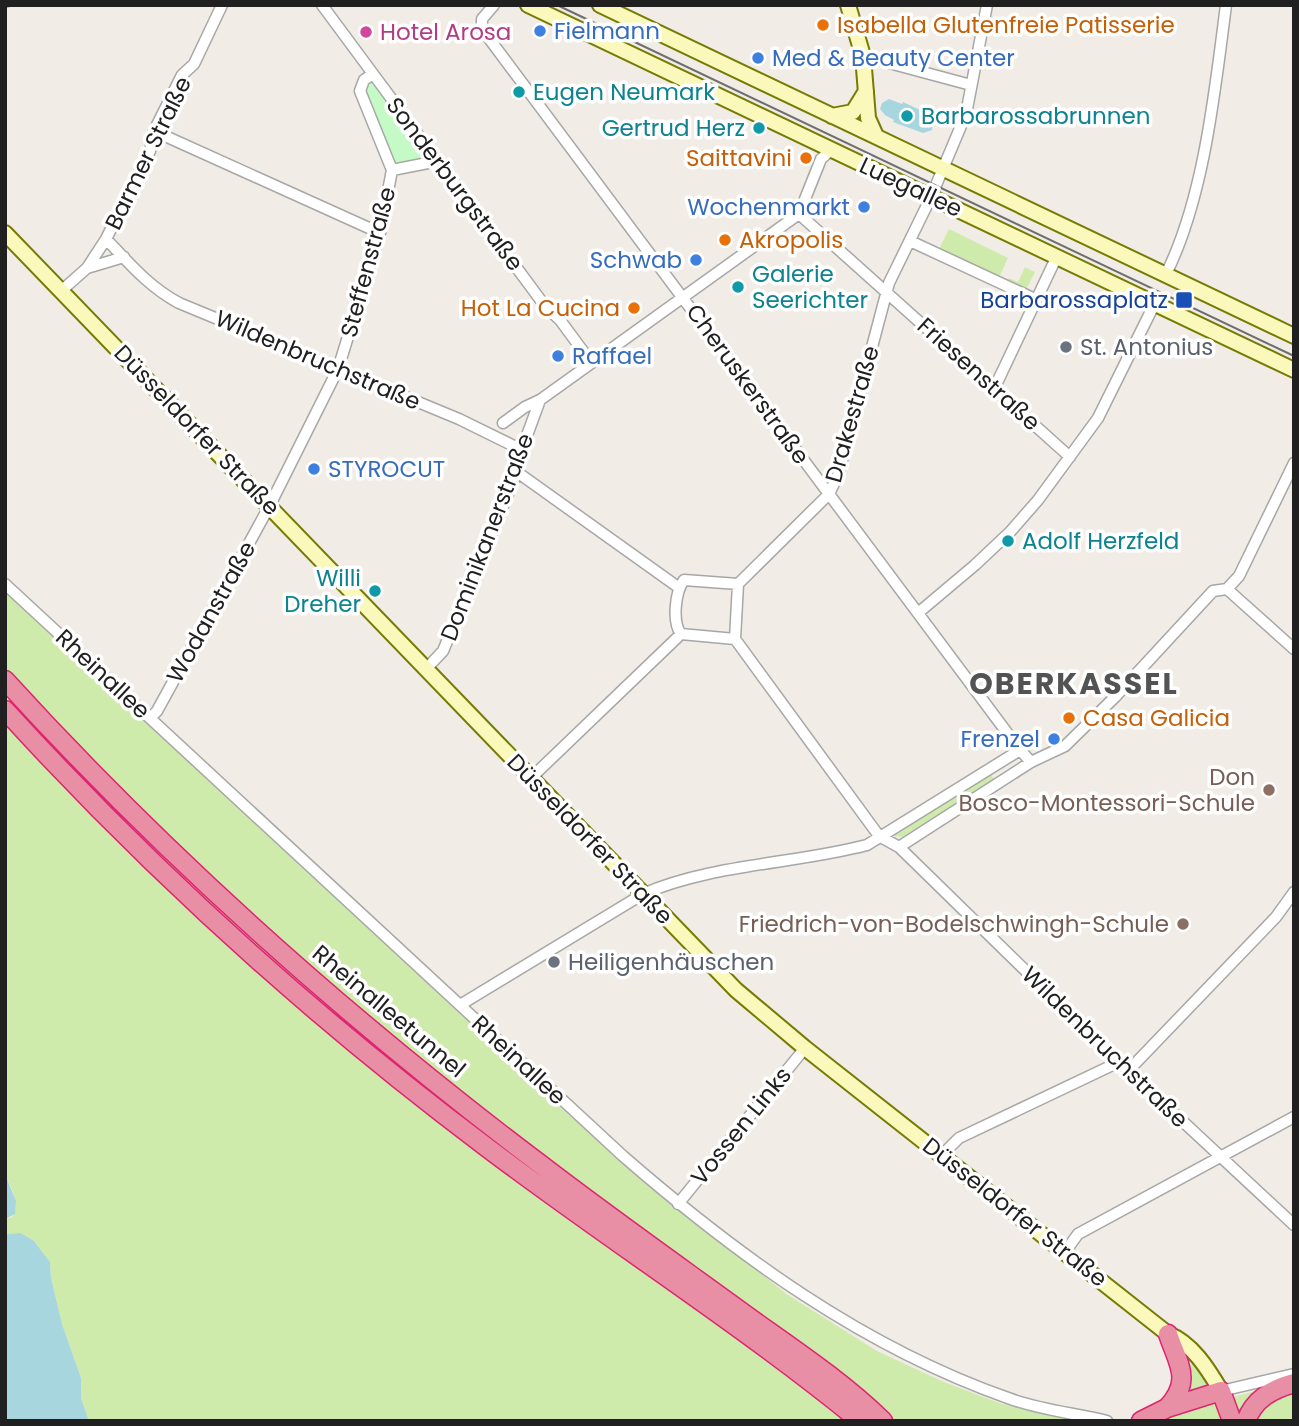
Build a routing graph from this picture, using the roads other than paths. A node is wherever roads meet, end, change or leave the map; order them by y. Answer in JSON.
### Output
{"nodes":[{"id":1,"x":222,"y":5,"type":"edge"},
{"id":2,"x":321,"y":5,"type":"edge"},
{"id":3,"x":494,"y":5,"type":"edge"},
{"id":4,"x":528,"y":5,"type":"edge"},
{"id":5,"x":600,"y":5,"type":"edge"},
{"id":6,"x":848,"y":5,"type":"edge"},
{"id":7,"x":987,"y":5,"type":"edge"},
{"id":8,"x":1226,"y":5,"type":"edge"},
{"id":9,"x":863,"y":56,"type":"junction"},
{"id":10,"x":373,"y":74,"type":"junction"},
{"id":11,"x":971,"y":85,"type":"junction"},
{"id":12,"x":866,"y":91,"type":"junction"},
{"id":13,"x":832,"y":116,"type":"junction"},
{"id":14,"x":154,"y":131,"type":"junction"},
{"id":15,"x":876,"y":136,"type":"junction"},
{"id":16,"x":831,"y":150,"type":"junction"},
{"id":17,"x":438,"y":161,"type":"junction"},
{"id":18,"x":392,"y":170,"type":"junction"},
{"id":19,"x":941,"y":174,"type":"junction"},
{"id":20,"x":931,"y":197,"type":"junction"},
{"id":21,"x":799,"y":214,"type":"junction"},
{"id":22,"x":5,"y":233,"type":"edge"},
{"id":23,"x":380,"y":233,"type":"junction"},
{"id":24,"x":106,"y":239,"type":"junction"},
{"id":25,"x":910,"y":241,"type":"junction"},
{"id":26,"x":1057,"y":256,"type":"junction"},
{"id":27,"x":124,"y":257,"type":"junction"},
{"id":28,"x":87,"y":268,"type":"junction"},
{"id":29,"x":1166,"y":274,"type":"junction"},
{"id":30,"x":61,"y":291,"type":"junction"},
{"id":31,"x":887,"y":293,"type":"junction"},
{"id":32,"x":684,"y":298,"type":"junction"},
{"id":33,"x":1037,"y":300,"type":"junction"},
{"id":34,"x":1155,"y":303,"type":"junction"},
{"id":35,"x":1294,"y":335,"type":"edge"},
{"id":36,"x":591,"y":362,"type":"junction"},
{"id":37,"x":338,"y":369,"type":"junction"},
{"id":38,"x":1294,"y":370,"type":"edge"},
{"id":39,"x":995,"y":387,"type":"junction"},
{"id":40,"x":540,"y":400,"type":"junction"},
{"id":41,"x":503,"y":424,"type":"dead end"},
{"id":42,"x":522,"y":450,"type":"junction"},
{"id":43,"x":1070,"y":457,"type":"junction"},
{"id":44,"x":1294,"y":463,"type":"edge"},
{"id":45,"x":517,"y":472,"type":"junction"},
{"id":46,"x":829,"y":494,"type":"junction"},
{"id":47,"x":270,"y":505,"type":"junction"},
{"id":48,"x":5,"y":584,"type":"edge"},
{"id":49,"x":738,"y":584,"type":"junction"},
{"id":50,"x":678,"y":587,"type":"junction"},
{"id":51,"x":1227,"y":589,"type":"junction"},
{"id":52,"x":918,"y":613,"type":"junction"},
{"id":53,"x":681,"y":634,"type":"junction"},
{"id":54,"x":735,"y":639,"type":"junction"},
{"id":55,"x":1294,"y":649,"type":"edge"},
{"id":56,"x":426,"y":669,"type":"junction"},
{"id":57,"x":5,"y":680,"type":"edge"},
{"id":58,"x":5,"y":710,"type":"edge"},
{"id":59,"x":150,"y":718,"type":"junction"},
{"id":60,"x":1020,"y":750,"type":"junction"},
{"id":61,"x":1031,"y":762,"type":"junction"},
{"id":62,"x":531,"y":778,"type":"junction"},
{"id":63,"x":879,"y":836,"type":"junction"},
{"id":64,"x":899,"y":847,"type":"junction"},
{"id":65,"x":1294,"y":892,"type":"edge"},
{"id":66,"x":643,"y":894,"type":"junction"},
{"id":67,"x":460,"y":1005,"type":"junction"},
{"id":68,"x":805,"y":1048,"type":"junction"},
{"id":69,"x":1119,"y":1062,"type":"junction"},
{"id":70,"x":1128,"y":1071,"type":"junction"},
{"id":71,"x":1294,"y":1117,"type":"edge"},
{"id":72,"x":942,"y":1155,"type":"junction"},
{"id":73,"x":1221,"y":1157,"type":"junction"},
{"id":74,"x":678,"y":1204,"type":"junction"},
{"id":75,"x":1293,"y":1223,"type":"edge"},
{"id":76,"x":1065,"y":1252,"type":"junction"},
{"id":77,"x":1168,"y":1334,"type":"junction"},
{"id":78,"x":773,"y":1344,"type":"junction"},
{"id":79,"x":1294,"y":1374,"type":"edge"},
{"id":80,"x":1294,"y":1383,"type":"edge"},
{"id":81,"x":1221,"y":1391,"type":"junction"},
{"id":82,"x":1167,"y":1408,"type":"junction"},
{"id":83,"x":860,"y":1421,"type":"edge"},
{"id":84,"x":883,"y":1421,"type":"edge"},
{"id":85,"x":1107,"y":1421,"type":"edge"},
{"id":86,"x":1141,"y":1421,"type":"edge"},
{"id":87,"x":1232,"y":1421,"type":"edge"},
{"id":88,"x":1246,"y":1421,"type":"edge"}],
"edges":[{"from":1,"to":14,"type":"street","name":"Barmer Straße"},
{"from":2,"to":10,"type":"street","name":"Sonderburgstraße"},
{"from":3,"to":32,"type":"street","name":"Cheruskerstraße"},
{"from":4,"to":16,"type":"street","name":"Luegallee"},
{"from":5,"to":13,"type":"street","name":"Luegallee"},
{"from":6,"to":9,"type":"street"},
{"from":7,"to":11,"type":"street","name":"Drakestraße"},
{"from":8,"to":29,"type":"street"},
{"from":9,"to":11,"type":"street"},
{"from":9,"to":12,"type":"street"},
{"from":10,"to":17,"type":"street","name":"Sonderburgstraße"},
{"from":10,"to":18,"type":"street","name":"Steffenstraße"},
{"from":11,"to":19,"type":"street","name":"Drakestraße"},
{"from":12,"to":13,"type":"street"},
{"from":12,"to":15,"type":"street"},
{"from":13,"to":15,"type":"street","name":"Luegallee"},
{"from":14,"to":23,"type":"street"},
{"from":14,"to":24,"type":"street","name":"Barmer Straße"},
{"from":15,"to":19,"type":"street","name":"Luegallee"},
{"from":16,"to":20,"type":"street","name":"Luegallee"},
{"from":16,"to":21,"type":"street"},
{"from":17,"to":18,"type":"street","name":"Steffenstraße"},
{"from":17,"to":36,"type":"street","name":"Sonderburgstraße"},
{"from":18,"to":23,"type":"street","name":"Steffenstraße"},
{"from":19,"to":20,"type":"street","name":"Drakestraße"},
{"from":19,"to":29,"type":"street","name":"Luegallee"},
{"from":20,"to":25,"type":"street","name":"Drakestraße"},
{"from":20,"to":26,"type":"street","name":"Luegallee"},
{"from":21,"to":31,"type":"street"},
{"from":21,"to":32,"type":"street","name":"Dominikanerstraße"},
{"from":22,"to":30,"type":"street","name":"Düsseldorfer Straße"},
{"from":23,"to":37,"type":"street","name":"Steffenstraße"},
{"from":24,"to":27,"type":"street","name":"Wildenbruchstraße"},
{"from":24,"to":28,"type":"street","name":"Barmer Straße"},
{"from":25,"to":31,"type":"street","name":"Drakestraße"},
{"from":25,"to":33,"type":"street"},
{"from":26,"to":33,"type":"street"},
{"from":26,"to":34,"type":"street","name":"Luegallee"},
{"from":27,"to":28,"type":"street"},
{"from":27,"to":37,"type":"street","name":"Wildenbruchstraße"},
{"from":28,"to":30,"type":"street","name":"Barmer Straße"},
{"from":29,"to":35,"type":"street","name":"Luegallee"},
{"from":30,"to":47,"type":"street","name":"Düsseldorfer Straße"},
{"from":31,"to":39,"type":"street","name":"Friesenstraße"},
{"from":31,"to":46,"type":"street","name":"Drakestraße"},
{"from":32,"to":36,"type":"street","name":"Dominikanerstraße"},
{"from":32,"to":46,"type":"street","name":"Cheruskerstraße"},
{"from":33,"to":39,"type":"street"},
{"from":34,"to":38,"type":"street","name":"Luegallee"},
{"from":34,"to":43,"type":"street"},
{"from":36,"to":40,"type":"street","name":"Dominikanerstraße"},
{"from":37,"to":42,"type":"street","name":"Wildenbruchstraße"},
{"from":37,"to":47,"type":"street","name":"Steffenstraße"},
{"from":39,"to":43,"type":"street","name":"Friesenstraße"},
{"from":40,"to":41,"type":"street","name":"Dominikanerstraße"},
{"from":40,"to":42,"type":"street","name":"Dominikanerstraße"},
{"from":42,"to":45,"type":"street","name":"Dominikanerstraße"},
{"from":43,"to":52,"type":"street"},
{"from":44,"to":51,"type":"street"},
{"from":45,"to":50,"type":"street"},
{"from":45,"to":56,"type":"street","name":"Dominikanerstraße"},
{"from":46,"to":49,"type":"street","name":"Drakestraße"},
{"from":46,"to":52,"type":"street","name":"Cheruskerstraße"},
{"from":47,"to":56,"type":"street","name":"Düsseldorfer Straße"},
{"from":47,"to":59,"type":"street","name":"Wodanstraße"},
{"from":48,"to":59,"type":"street","name":"Rheinallee"},
{"from":49,"to":50,"type":"street"},
{"from":49,"to":54,"type":"street"},
{"from":50,"to":53,"type":"street"},
{"from":51,"to":55,"type":"street"},
{"from":51,"to":61,"type":"street"},
{"from":52,"to":60,"type":"street","name":"Cheruskerstraße"},
{"from":53,"to":54,"type":"street"},
{"from":53,"to":62,"type":"street"},
{"from":54,"to":63,"type":"street","name":"Wildenbruchstraße"},
{"from":56,"to":62,"type":"street","name":"Düsseldorfer Straße"},
{"from":57,"to":78,"type":"highway","name":"Rheinalleetunnel"},
{"from":58,"to":78,"type":"highway","name":"Rheinalleetunnel"},
{"from":59,"to":67,"type":"street","name":"Rheinallee"},
{"from":60,"to":61,"type":"street","name":"Cheruskerstraße"},
{"from":60,"to":63,"type":"street"},
{"from":61,"to":64,"type":"street"},
{"from":62,"to":66,"type":"street","name":"Düsseldorfer Straße"},
{"from":63,"to":64,"type":"street","name":"Wildenbruchstraße"},
{"from":63,"to":66,"type":"street"},
{"from":64,"to":69,"type":"street","name":"Wildenbruchstraße"},
{"from":65,"to":70,"type":"street"},
{"from":66,"to":67,"type":"street"},
{"from":66,"to":68,"type":"street","name":"Düsseldorfer Straße"},
{"from":67,"to":74,"type":"street","name":"Rheinallee"},
{"from":68,"to":72,"type":"street","name":"Düsseldorfer Straße"},
{"from":68,"to":74,"type":"street","name":"Vossen Links"},
{"from":69,"to":70,"type":"street","name":"Wildenbruchstraße"},
{"from":69,"to":72,"type":"street"},
{"from":70,"to":73,"type":"street","name":"Wildenbruchstraße"},
{"from":71,"to":73,"type":"street"},
{"from":72,"to":76,"type":"street","name":"Düsseldorfer Straße"},
{"from":73,"to":75,"type":"street","name":"Wildenbruchstraße"},
{"from":73,"to":76,"type":"street"},
{"from":74,"to":85,"type":"street","name":"Rheinallee"},
{"from":76,"to":77,"type":"street","name":"Düsseldorfer Straße"},
{"from":77,"to":81,"type":"street","name":"Düsseldorfer Straße"},
{"from":77,"to":82,"type":"highway"},
{"from":78,"to":83,"type":"highway"},
{"from":78,"to":84,"type":"highway"},
{"from":79,"to":81,"type":"street"},
{"from":80,"to":88,"type":"highway"},
{"from":81,"to":82,"type":"highway"},
{"from":81,"to":87,"type":"highway"},
{"from":82,"to":86,"type":"highway"}]}
